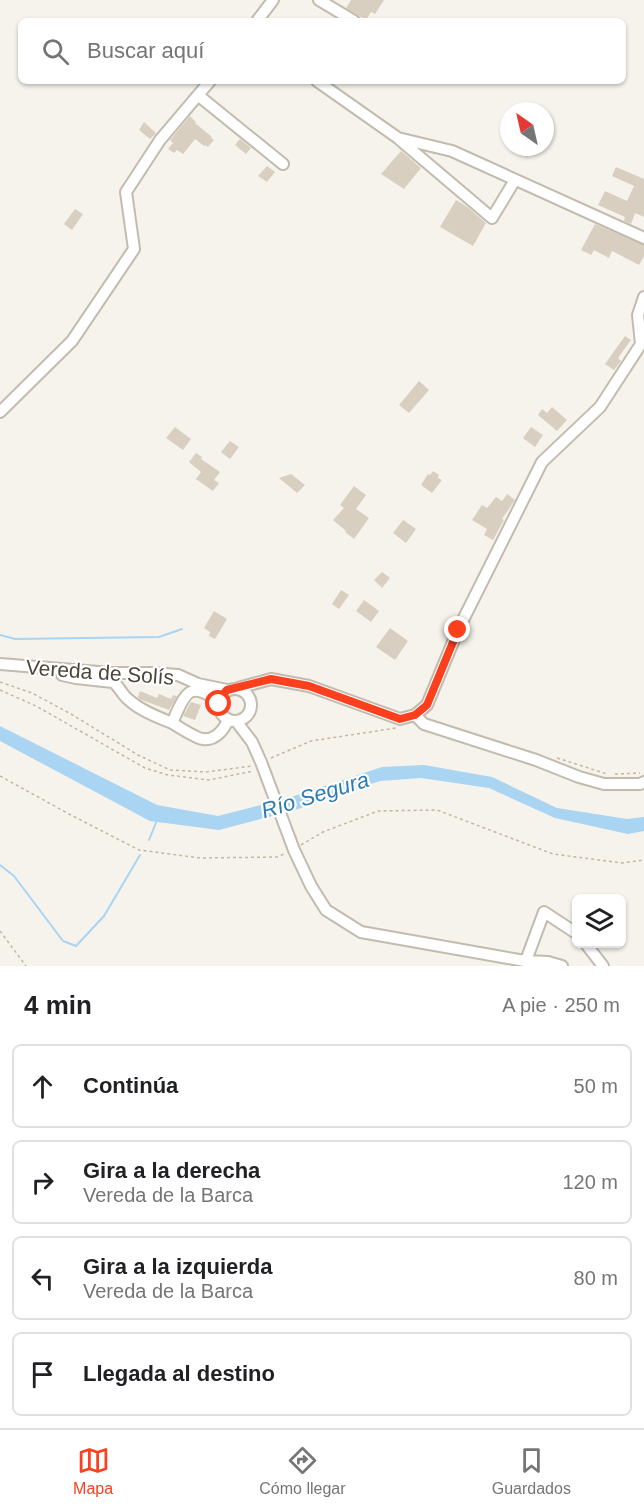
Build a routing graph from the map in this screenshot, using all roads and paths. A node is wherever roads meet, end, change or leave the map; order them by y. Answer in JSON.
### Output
{"nodes":[{"id":1,"x":273,"y":0,"type":"edge"},
{"id":2,"x":319,"y":0,"type":"edge"},
{"id":3,"x":258,"y":18,"type":"edge"},
{"id":4,"x":349,"y":18,"type":"edge"},
{"id":5,"x":208,"y":84,"type":"edge"},
{"id":6,"x":321,"y":84,"type":"edge"},
{"id":7,"x":199,"y":96,"type":"junction"},
{"id":8,"x":398,"y":138,"type":"junction"},
{"id":9,"x":283,"y":164,"type":"dead end"},
{"id":10,"x":515,"y":180,"type":"junction"},
{"id":11,"x":644,"y":238,"type":"edge"},
{"id":12,"x":644,"y":297,"type":"edge"},
{"id":13,"x":0,"y":412,"type":"edge"},
{"id":14,"x":0,"y":664,"type":"edge"},
{"id":15,"x":39,"y":668,"type":"junction"},
{"id":16,"x":271,"y":679,"type":"junction"},
{"id":17,"x":0,"y":682,"type":"edge"},
{"id":18,"x":198,"y":684,"type":"junction"},
{"id":19,"x":233,"y":689,"type":"junction"},
{"id":20,"x":0,"y":690,"type":"edge"},
{"id":21,"x":209,"y":695,"type":"junction"},
{"id":22,"x":250,"y":698,"type":"junction"},
{"id":23,"x":219,"y":704,"type":"junction"},
{"id":24,"x":249,"y":714,"type":"junction"},
{"id":25,"x":415,"y":715,"type":"junction"},
{"id":26,"x":232,"y":720,"type":"junction"},
{"id":27,"x":172,"y":723,"type":"junction"},
{"id":28,"x":401,"y":727,"type":"dead end"},
{"id":29,"x":252,"y":742,"type":"junction"},
{"id":30,"x":558,"y":758,"type":"dead end"},
{"id":31,"x":262,"y":765,"type":"junction"},
{"id":32,"x":644,"y":773,"type":"edge"},
{"id":33,"x":0,"y":776,"type":"edge"},
{"id":34,"x":644,"y":782,"type":"edge"},
{"id":35,"x":294,"y":850,"type":"junction"},
{"id":36,"x":644,"y":860,"type":"edge"},
{"id":37,"x":572,"y":930,"type":"edge"},
{"id":38,"x":0,"y":931,"type":"edge"},
{"id":39,"x":589,"y":948,"type":"edge"},
{"id":40,"x":525,"y":964,"type":"edge"},
{"id":41,"x":26,"y":966,"type":"edge"},
{"id":42,"x":562,"y":966,"type":"edge"},
{"id":43,"x":603,"y":966,"type":"edge"}],
"edges":[{"from":1,"to":3,"type":"street"},
{"from":2,"to":4,"type":"street"},
{"from":5,"to":7,"type":"street"},
{"from":6,"to":8,"type":"street"},
{"from":7,"to":9,"type":"street"},
{"from":7,"to":13,"type":"street"},
{"from":8,"to":10,"type":"street"},
{"from":8,"to":10,"type":"street"},
{"from":10,"to":11,"type":"street"},
{"from":12,"to":25,"type":"street"},
{"from":14,"to":15,"type":"street","name":"Vereda de Solís"},
{"from":15,"to":18,"type":"street","name":"Vereda de Solís"},
{"from":15,"to":27,"type":"street"},
{"from":16,"to":19,"type":"street"},
{"from":16,"to":22,"type":"street"},
{"from":16,"to":25,"type":"street"},
{"from":17,"to":31,"type":"path"},
{"from":18,"to":19,"type":"street","name":"Vereda de Solís"},
{"from":18,"to":21,"type":"street","name":"Vereda de Solís"},
{"from":19,"to":22,"type":"street"},
{"from":19,"to":23,"type":"street"},
{"from":20,"to":31,"type":"path"},
{"from":21,"to":23,"type":"street","name":"Vereda de Solís"},
{"from":21,"to":27,"type":"street"},
{"from":22,"to":24,"type":"street"},
{"from":23,"to":26,"type":"street"},
{"from":24,"to":26,"type":"street"},
{"from":24,"to":29,"type":"street"},
{"from":25,"to":34,"type":"street"},
{"from":26,"to":27,"type":"street"},
{"from":26,"to":29,"type":"street"},
{"from":28,"to":31,"type":"path"},
{"from":29,"to":31,"type":"street"},
{"from":30,"to":32,"type":"path"},
{"from":31,"to":35,"type":"street"},
{"from":33,"to":35,"type":"path"},
{"from":35,"to":36,"type":"path"},
{"from":35,"to":40,"type":"street"},
{"from":37,"to":40,"type":"street"},
{"from":38,"to":41,"type":"path"},
{"from":39,"to":43,"type":"street"},
{"from":40,"to":42,"type":"street"}]}
